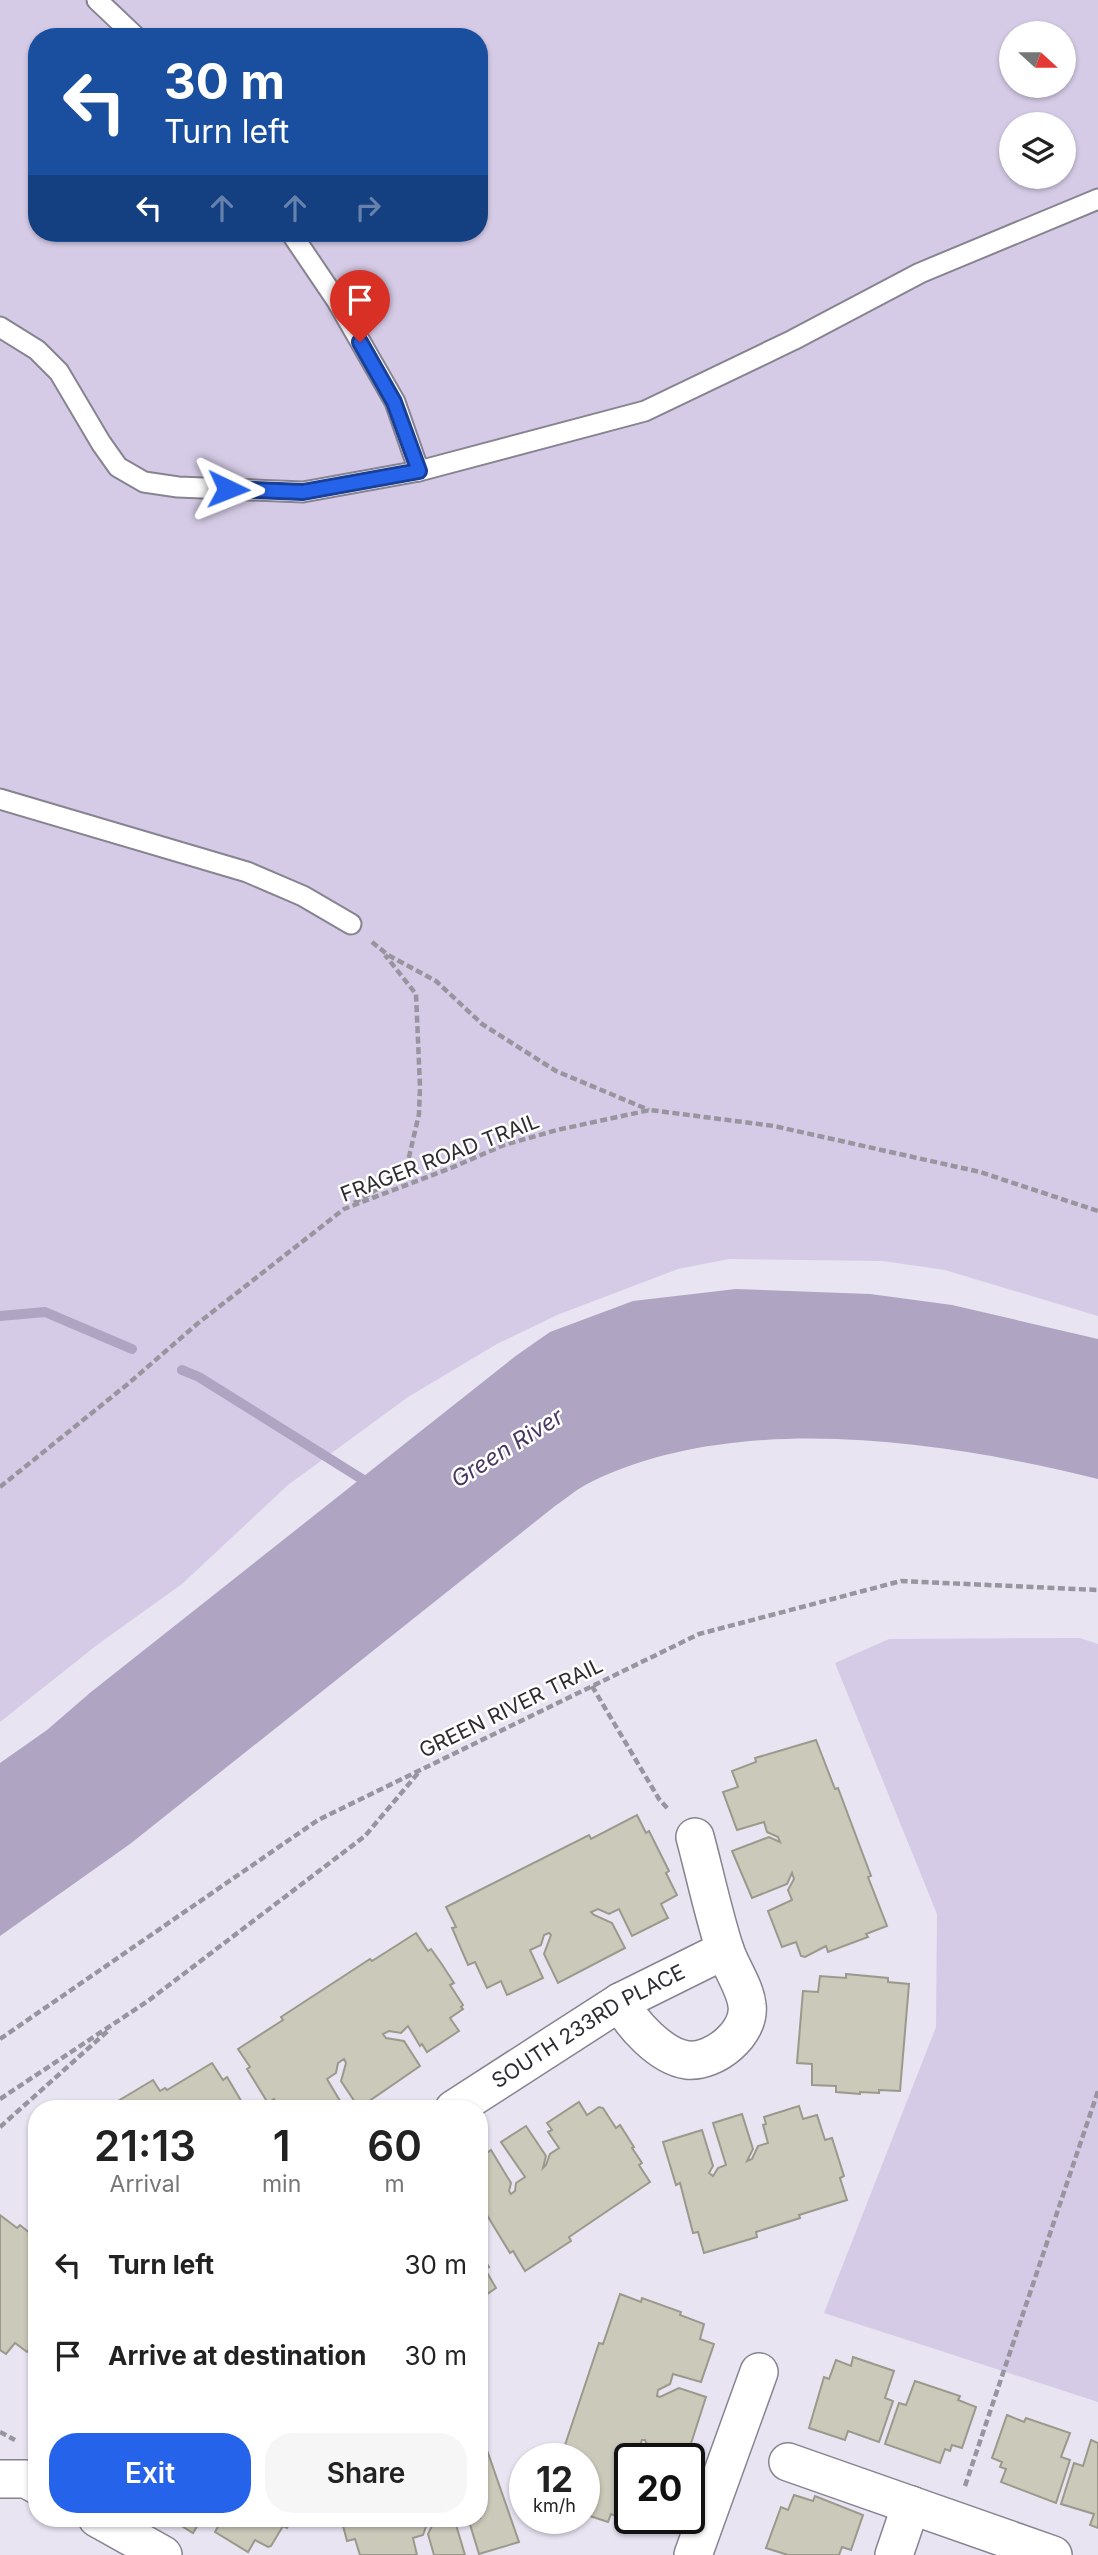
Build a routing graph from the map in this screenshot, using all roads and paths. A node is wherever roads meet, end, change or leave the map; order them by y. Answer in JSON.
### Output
{"nodes":[{"id":1,"x":97,"y":0,"type":"edge"},
{"id":2,"x":127,"y":28,"type":"edge"},
{"id":3,"x":1098,"y":199,"type":"edge"},
{"id":4,"x":297,"y":242,"type":"edge"},
{"id":5,"x":0,"y":327,"type":"edge"},
{"id":6,"x":419,"y":471,"type":"junction"},
{"id":7,"x":0,"y":799,"type":"edge"},
{"id":8,"x":351,"y":924,"type":"joint"},
{"id":9,"x":378,"y":947,"type":"junction"},
{"id":10,"x":650,"y":1110,"type":"junction"},
{"id":11,"x":344,"y":1209,"type":"junction"},
{"id":12,"x":1098,"y":1211,"type":"edge"},
{"id":13,"x":0,"y":1487,"type":"edge"},
{"id":14,"x":1098,"y":1590,"type":"edge"},
{"id":15,"x":592,"y":1686,"type":"junction"},
{"id":16,"x":421,"y":1770,"type":"junction"},
{"id":17,"x":695,"y":1837,"type":"joint"},
{"id":18,"x":725,"y":1950,"type":"junction"},
{"id":19,"x":620,"y":2003,"type":"junction"},
{"id":20,"x":123,"y":2017,"type":"junction"},
{"id":21,"x":0,"y":2039,"type":"edge"},
{"id":22,"x":1098,"y":2091,"type":"edge"},
{"id":23,"x":0,"y":2099,"type":"edge"},
{"id":24,"x":30,"y":2100,"type":"edge"},
{"id":25,"x":468,"y":2100,"type":"edge"},
{"id":26,"x":28,"y":2102,"type":"edge"},
{"id":27,"x":0,"y":2127,"type":"edge"},
{"id":28,"x":760,"y":2372,"type":"dead end"},
{"id":29,"x":788,"y":2462,"type":"dead end"},
{"id":30,"x":911,"y":2505,"type":"junction"},
{"id":31,"x":954,"y":2520,"type":"junction"},
{"id":32,"x":113,"y":2527,"type":"edge"},
{"id":33,"x":998,"y":2546,"type":"edge"},
{"id":34,"x":163,"y":2555,"type":"edge"},
{"id":35,"x":693,"y":2555,"type":"edge"},
{"id":36,"x":894,"y":2555,"type":"edge"},
{"id":37,"x":1053,"y":2555,"type":"edge"}],
"edges":[{"from":1,"to":2,"type":"lane"},
{"from":3,"to":6,"type":"lane"},
{"from":4,"to":6,"type":"lane"},
{"from":5,"to":6,"type":"lane"},
{"from":7,"to":8,"type":"lane"},
{"from":8,"to":9,"type":"path"},
{"from":9,"to":10,"type":"path"},
{"from":9,"to":11,"type":"path"},
{"from":10,"to":11,"type":"path","name":"FRAGER ROAD TRAIL"},
{"from":10,"to":12,"type":"path","name":"FRAGER ROAD TRAIL"},
{"from":11,"to":13,"type":"path","name":"FRAGER ROAD TRAIL"},
{"from":14,"to":15,"type":"path","name":"GREEN RIVER TRAIL"},
{"from":15,"to":16,"type":"path","name":"GREEN RIVER TRAIL"},
{"from":15,"to":17,"type":"path"},
{"from":16,"to":20,"type":"path"},
{"from":16,"to":21,"type":"path","name":"GREEN RIVER TRAIL"},
{"from":17,"to":18,"type":"street"},
{"from":18,"to":19,"type":"street","name":"SOUTH 233RD PLACE"},
{"from":18,"to":19,"type":"street"},
{"from":19,"to":25,"type":"street","name":"SOUTH 233RD PLACE"},
{"from":20,"to":23,"type":"path"},
{"from":20,"to":24,"type":"path"},
{"from":22,"to":31,"type":"path"},
{"from":26,"to":27,"type":"path"},
{"from":28,"to":35,"type":"street"},
{"from":29,"to":30,"type":"street"},
{"from":30,"to":31,"type":"street"},
{"from":30,"to":36,"type":"street"},
{"from":31,"to":33,"type":"street"},
{"from":32,"to":34,"type":"street"},
{"from":33,"to":37,"type":"street"}]}
